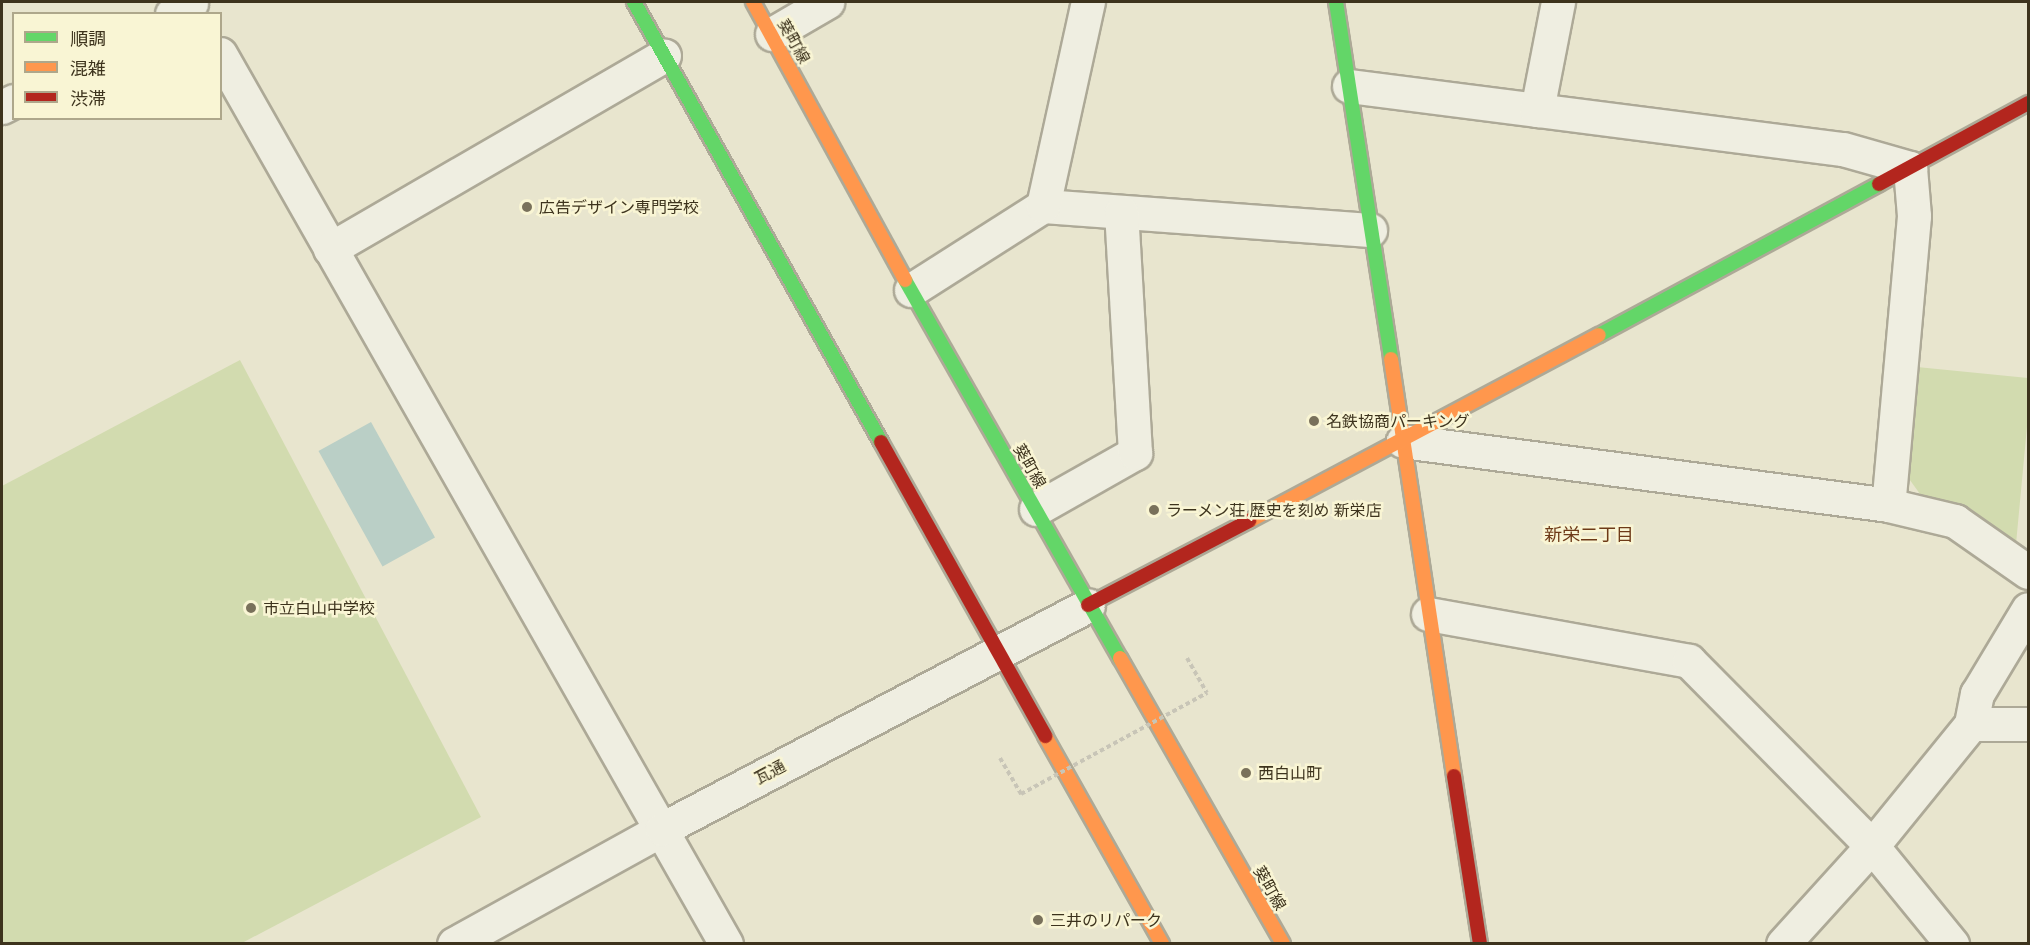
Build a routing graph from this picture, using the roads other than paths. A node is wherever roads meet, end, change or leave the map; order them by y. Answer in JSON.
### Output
{"nodes":[{"id":1,"x":634,"y":2,"type":"edge"},
{"id":2,"x":753,"y":2,"type":"edge"},
{"id":3,"x":827,"y":2,"type":"edge"},
{"id":4,"x":1088,"y":2,"type":"edge"},
{"id":5,"x":1336,"y":2,"type":"edge"},
{"id":6,"x":1558,"y":2,"type":"edge"},
{"id":7,"x":772,"y":34,"type":"junction"},
{"id":8,"x":664,"y":55,"type":"junction"},
{"id":9,"x":222,"y":58,"type":"edge"},
{"id":10,"x":1349,"y":86,"type":"junction"},
{"id":11,"x":2028,"y":103,"type":"edge"},
{"id":12,"x":1537,"y":110,"type":"junction"},
{"id":13,"x":1910,"y":168,"type":"junction"},
{"id":14,"x":1043,"y":206,"type":"junction"},
{"id":15,"x":1121,"y":212,"type":"junction"},
{"id":16,"x":1370,"y":230,"type":"junction"},
{"id":17,"x":330,"y":249,"type":"junction"},
{"id":18,"x":911,"y":290,"type":"junction"},
{"id":19,"x":1403,"y":441,"type":"junction"},
{"id":20,"x":1888,"y":505,"type":"junction"},
{"id":21,"x":1036,"y":509,"type":"junction"},
{"id":22,"x":2028,"y":572,"type":"edge"},
{"id":23,"x":1088,"y":605,"type":"junction"},
{"id":24,"x":2028,"y":609,"type":"edge"},
{"id":25,"x":1428,"y":614,"type":"junction"},
{"id":26,"x":1000,"y":652,"type":"junction"},
{"id":27,"x":1971,"y":724,"type":"junction"},
{"id":28,"x":2028,"y":724,"type":"edge"},
{"id":29,"x":662,"y":829,"type":"junction"},
{"id":30,"x":1872,"y":846,"type":"junction"},
{"id":31,"x":454,"y":944,"type":"edge"},
{"id":32,"x":726,"y":944,"type":"edge"},
{"id":33,"x":1162,"y":944,"type":"edge"},
{"id":34,"x":1283,"y":944,"type":"edge"},
{"id":35,"x":1480,"y":944,"type":"edge"},
{"id":36,"x":1783,"y":944,"type":"edge"},
{"id":37,"x":1952,"y":944,"type":"edge"}],
"edges":[{"from":1,"to":8,"type":"street"},
{"from":2,"to":7,"type":"street","name":"葵町線"},
{"from":3,"to":7,"type":"street"},
{"from":4,"to":14,"type":"street"},
{"from":5,"to":10,"type":"street"},
{"from":6,"to":12,"type":"street"},
{"from":7,"to":18,"type":"street","name":"葵町線"},
{"from":8,"to":17,"type":"street"},
{"from":8,"to":26,"type":"street"},
{"from":9,"to":17,"type":"street"},
{"from":10,"to":12,"type":"street"},
{"from":10,"to":16,"type":"street"},
{"from":11,"to":13,"type":"street"},
{"from":12,"to":13,"type":"street"},
{"from":13,"to":19,"type":"street"},
{"from":13,"to":20,"type":"street"},
{"from":14,"to":15,"type":"street"},
{"from":14,"to":18,"type":"street"},
{"from":15,"to":16,"type":"street"},
{"from":15,"to":21,"type":"street"},
{"from":16,"to":19,"type":"street"},
{"from":17,"to":29,"type":"street"},
{"from":18,"to":21,"type":"street","name":"葵町線"},
{"from":19,"to":20,"type":"street"},
{"from":19,"to":23,"type":"street"},
{"from":19,"to":25,"type":"street"},
{"from":20,"to":22,"type":"street"},
{"from":21,"to":23,"type":"street","name":"葵町線"},
{"from":23,"to":26,"type":"street","name":"瓦通"},
{"from":23,"to":34,"type":"street","name":"葵町線"},
{"from":24,"to":27,"type":"street"},
{"from":25,"to":30,"type":"street"},
{"from":25,"to":35,"type":"street"},
{"from":26,"to":29,"type":"street","name":"瓦通"},
{"from":26,"to":33,"type":"street"},
{"from":27,"to":28,"type":"street"},
{"from":27,"to":30,"type":"street"},
{"from":29,"to":31,"type":"street","name":"瓦通"},
{"from":29,"to":32,"type":"street"},
{"from":30,"to":36,"type":"street"},
{"from":30,"to":37,"type":"street"}]}
